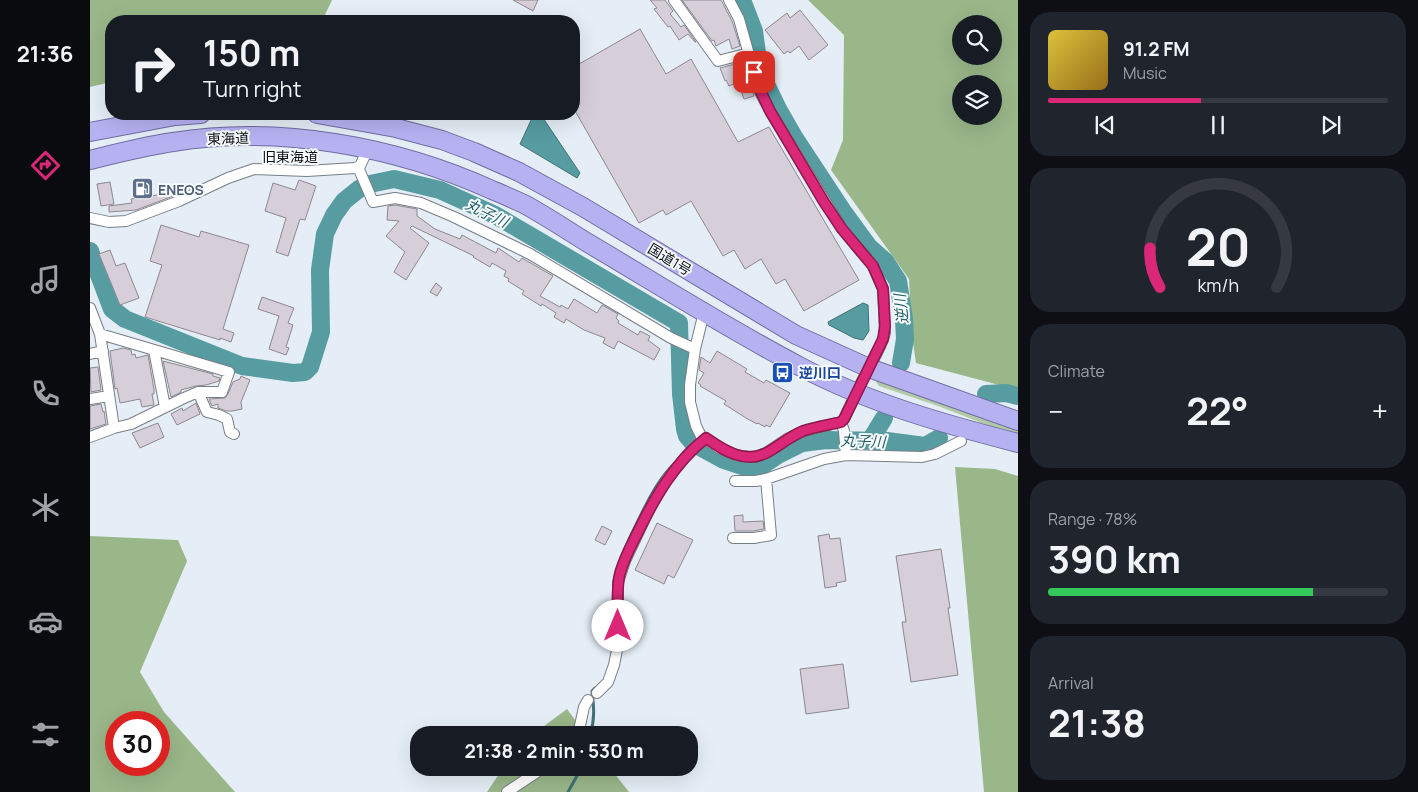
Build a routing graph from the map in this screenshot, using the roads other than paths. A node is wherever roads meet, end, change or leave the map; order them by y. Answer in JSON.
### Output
{"nodes":[{"id":1,"x":674,"y":0,"type":"edge"},
{"id":2,"x":729,"y":0,"type":"edge"},
{"id":3,"x":749,"y":54,"type":"junction"},
{"id":4,"x":154,"y":120,"type":"edge"},
{"id":5,"x":351,"y":120,"type":"edge"},
{"id":6,"x":90,"y":132,"type":"edge"},
{"id":7,"x":368,"y":149,"type":"junction"},
{"id":8,"x":90,"y":160,"type":"edge"},
{"id":9,"x":358,"y":167,"type":"junction"},
{"id":10,"x":90,"y":218,"type":"edge"},
{"id":11,"x":90,"y":310,"type":"edge"},
{"id":12,"x":704,"y":312,"type":"junction"},
{"id":13,"x":100,"y":334,"type":"junction"},
{"id":14,"x":693,"y":348,"type":"junction"},
{"id":15,"x":154,"y":350,"type":"junction"},
{"id":16,"x":103,"y":352,"type":"junction"},
{"id":17,"x":90,"y":354,"type":"edge"},
{"id":18,"x":869,"y":368,"type":"junction"},
{"id":19,"x":198,"y":392,"type":"junction"},
{"id":20,"x":856,"y":393,"type":"junction"},
{"id":21,"x":109,"y":396,"type":"junction"},
{"id":22,"x":90,"y":399,"type":"edge"},
{"id":23,"x":165,"y":408,"type":"junction"},
{"id":24,"x":1018,"y":421,"type":"edge"},
{"id":25,"x":842,"y":426,"type":"junction"},
{"id":26,"x":114,"y":428,"type":"junction"},
{"id":27,"x":234,"y":434,"type":"dead end"},
{"id":28,"x":90,"y":437,"type":"edge"},
{"id":29,"x":703,"y":440,"type":"junction"},
{"id":30,"x":961,"y":440,"type":"dead end"},
{"id":31,"x":1018,"y":443,"type":"edge"},
{"id":32,"x":846,"y":452,"type":"junction"},
{"id":33,"x":766,"y":479,"type":"junction"},
{"id":34,"x":735,"y":482,"type":"dead end"},
{"id":35,"x":733,"y":538,"type":"dead end"},
{"id":36,"x":597,"y":693,"type":"dead end"},
{"id":37,"x":588,"y":700,"type":"dead end"},
{"id":38,"x":580,"y":726,"type":"edge"},
{"id":39,"x":531,"y":776,"type":"edge"},
{"id":40,"x":507,"y":792,"type":"edge"}],
"edges":[{"from":1,"to":3,"type":"street"},
{"from":2,"to":3,"type":"street"},
{"from":3,"to":18,"type":"street"},
{"from":4,"to":6,"type":"highway"},
{"from":5,"to":18,"type":"highway","name":"国道1号"},
{"from":7,"to":8,"type":"highway","name":"東海道"},
{"from":7,"to":9,"type":"street"},
{"from":7,"to":12,"type":"highway","name":"国道1号"},
{"from":9,"to":10,"type":"street","name":"旧東海道"},
{"from":9,"to":14,"type":"street"},
{"from":11,"to":13,"type":"street"},
{"from":12,"to":14,"type":"street"},
{"from":12,"to":20,"type":"highway","name":"国道1号"},
{"from":13,"to":15,"type":"street"},
{"from":13,"to":16,"type":"street"},
{"from":14,"to":29,"type":"street"},
{"from":15,"to":19,"type":"street"},
{"from":15,"to":23,"type":"street"},
{"from":16,"to":17,"type":"street"},
{"from":16,"to":21,"type":"street"},
{"from":18,"to":20,"type":"street"},
{"from":18,"to":24,"type":"highway","name":"国道1号"},
{"from":19,"to":23,"type":"street"},
{"from":19,"to":27,"type":"street"},
{"from":20,"to":25,"type":"street"},
{"from":20,"to":31,"type":"highway","name":"国道1号"},
{"from":21,"to":22,"type":"street"},
{"from":21,"to":26,"type":"street"},
{"from":23,"to":26,"type":"street"},
{"from":25,"to":29,"type":"street"},
{"from":25,"to":32,"type":"street"},
{"from":26,"to":28,"type":"street"},
{"from":29,"to":36,"type":"street"},
{"from":30,"to":32,"type":"street"},
{"from":32,"to":33,"type":"street"},
{"from":33,"to":34,"type":"street"},
{"from":33,"to":35,"type":"street"},
{"from":37,"to":38,"type":"street"},
{"from":39,"to":40,"type":"street"}]}
